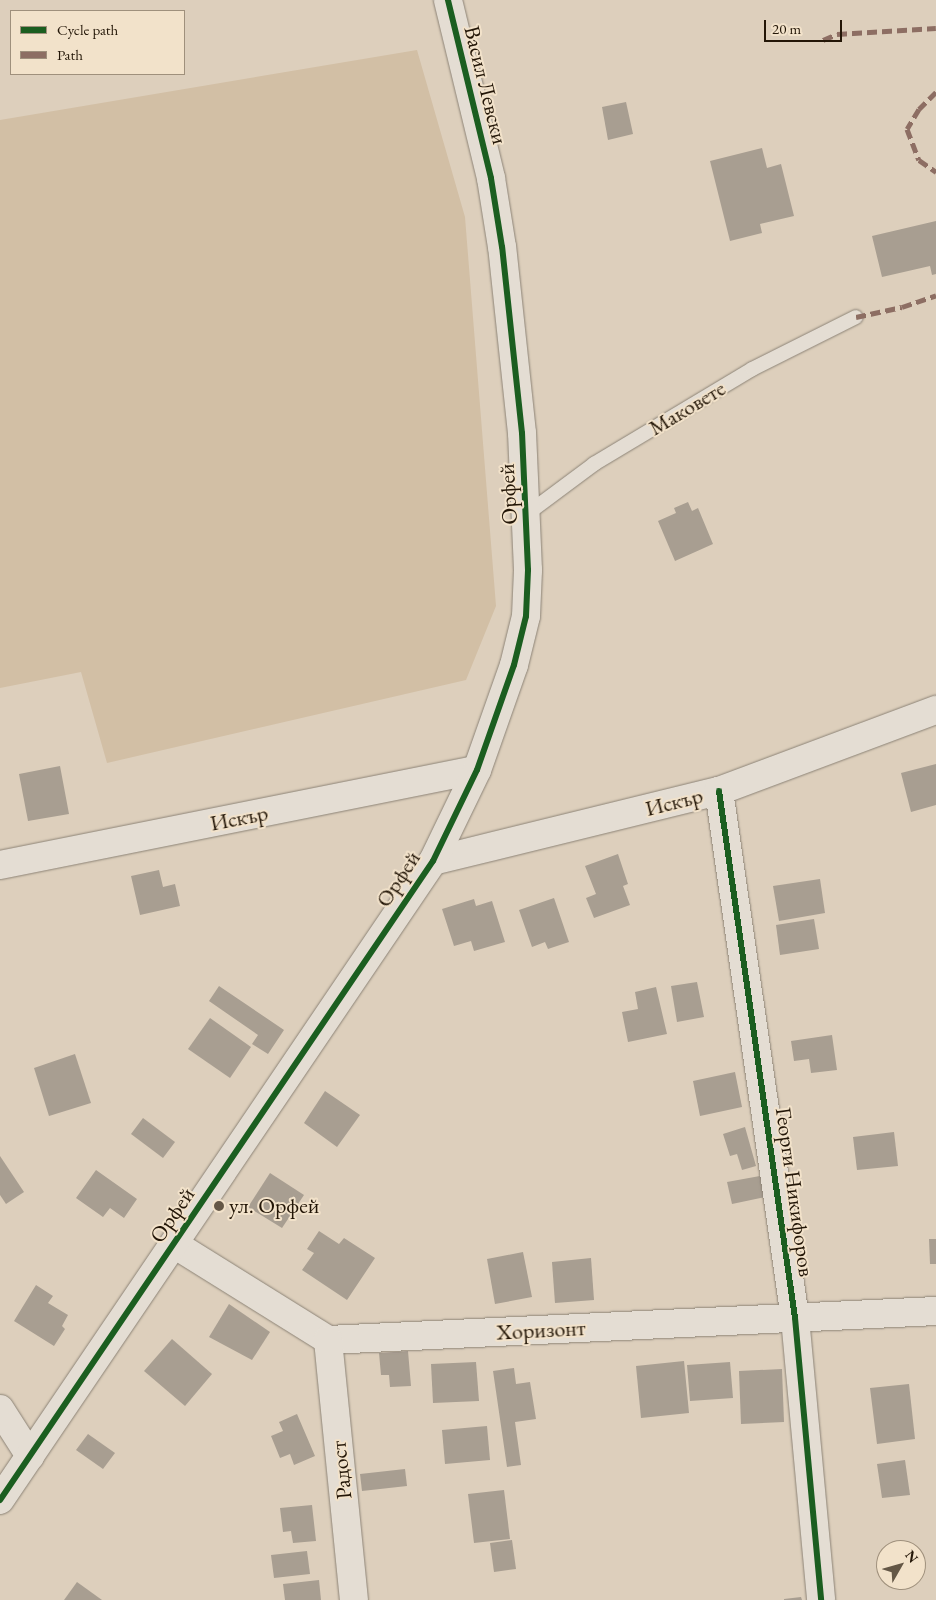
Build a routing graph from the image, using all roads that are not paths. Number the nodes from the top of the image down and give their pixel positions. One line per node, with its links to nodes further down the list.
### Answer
1 (448, 0): 2 (street, Васил Левски)
2 (491, 178): 4 (street, Орфей)
3 (856, 317): 4 (lane, Маковете)
4 (527, 514): 6 (street, Орфей)
5 (936, 710): 7 (street, Искър)
6 (477, 770): 8 (street, Орфей); 9 (street, Искър)
7 (720, 791): 8 (street, Искър); 12 (street, Георги Никифоров)
8 (433, 861): 10 (street, Орфей)
9 (0, 865)
10 (174, 1244): 13 (street); 15 (street, Орфей)
11 (936, 1311): 12 (street, Хоризонт)
12 (795, 1318): 13 (street, Хоризонт); 18 (street, Георги Никифоров)
13 (328, 1340): 17 (street, Радост)
14 (0, 1409): 15 (street)
15 (30, 1456): 16 (street, Орфей)
16 (0, 1500)
17 (354, 1600)
18 (821, 1600)

